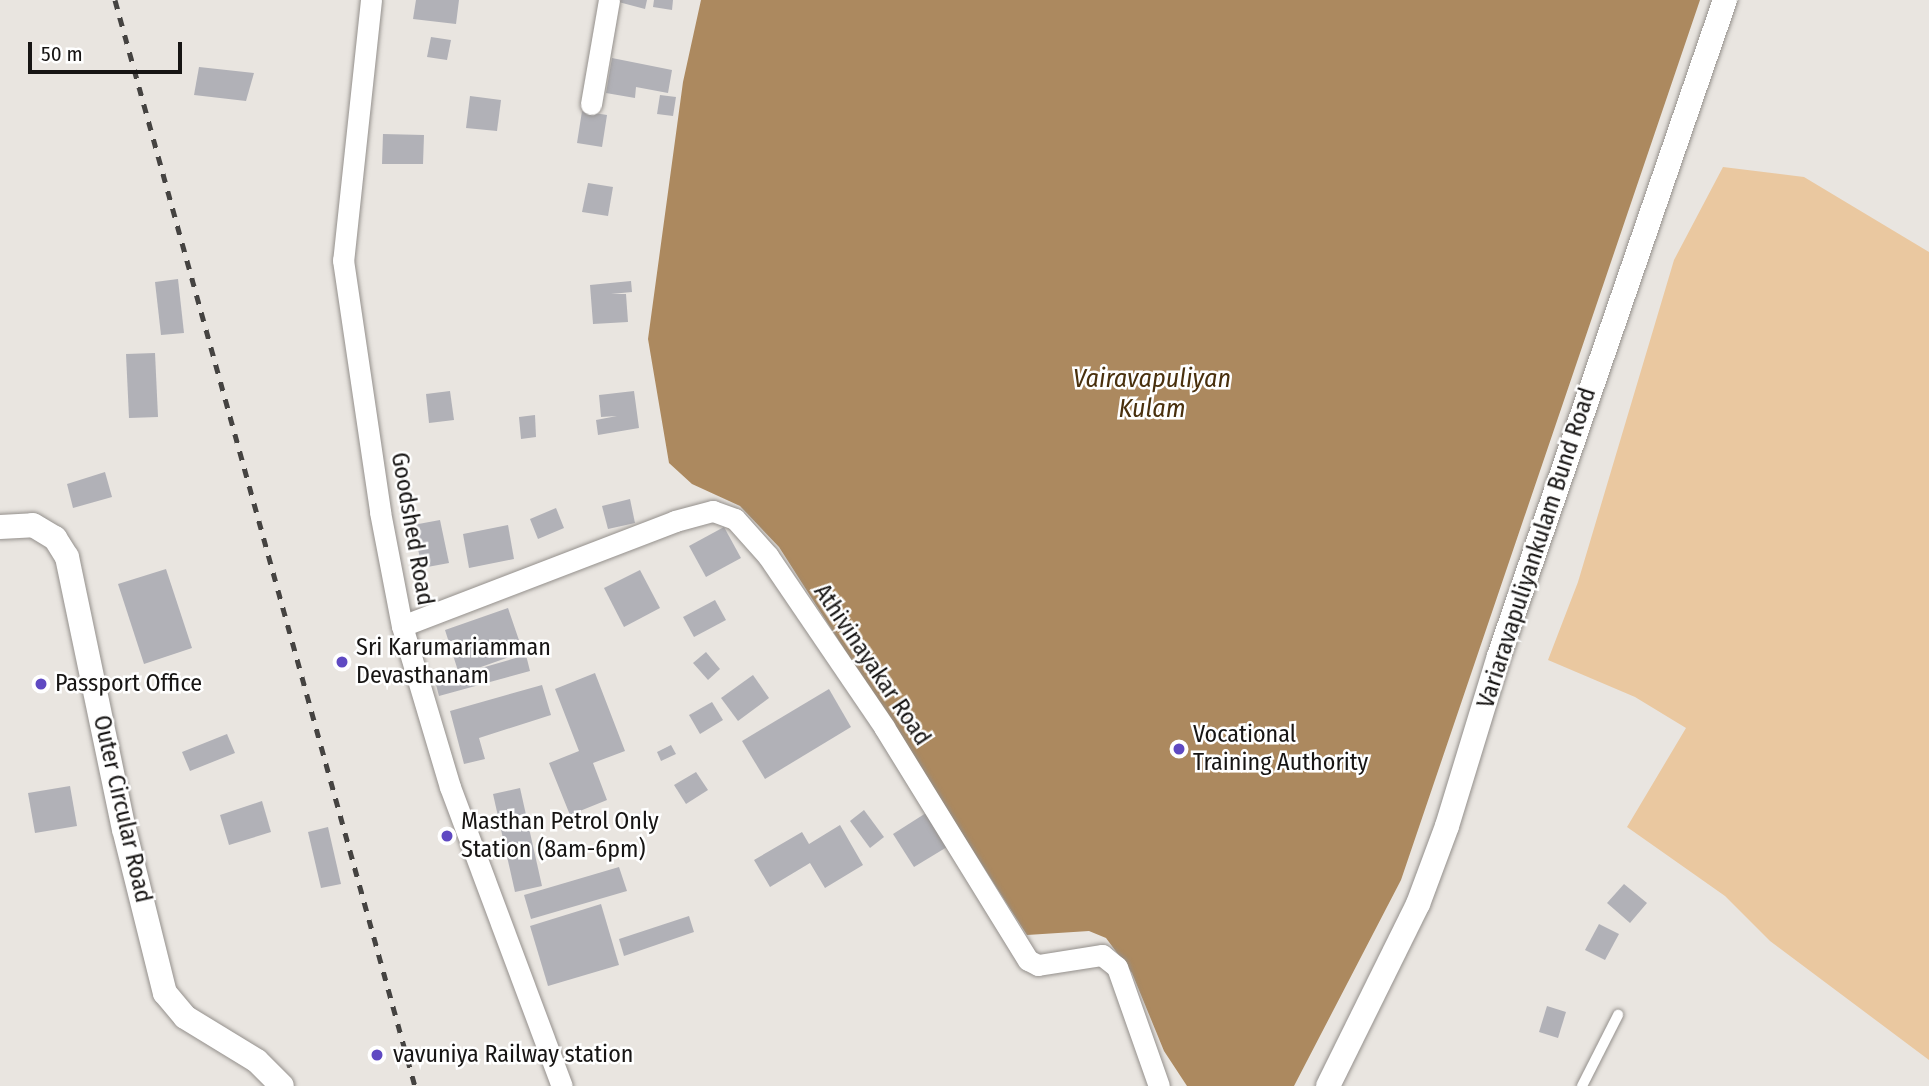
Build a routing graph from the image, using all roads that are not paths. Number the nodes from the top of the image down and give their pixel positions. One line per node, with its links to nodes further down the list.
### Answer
1 (371, 0): 6 (street, Goodshed Road)
2 (609, 0): 4 (street)
3 (1725, 0): 11 (street, Variaravapuliyankulam Bund Road)
4 (591, 104)
5 (0, 527): 8 (street, Outer Circular Road)
6 (402, 626): 9 (street, Goodshed Road); 10 (street, Athivinayakar Road)
7 (1618, 1015): 12 (lane)
8 (282, 1086)
9 (562, 1086)
10 (1159, 1086)
11 (1328, 1086)
12 (1582, 1086)

